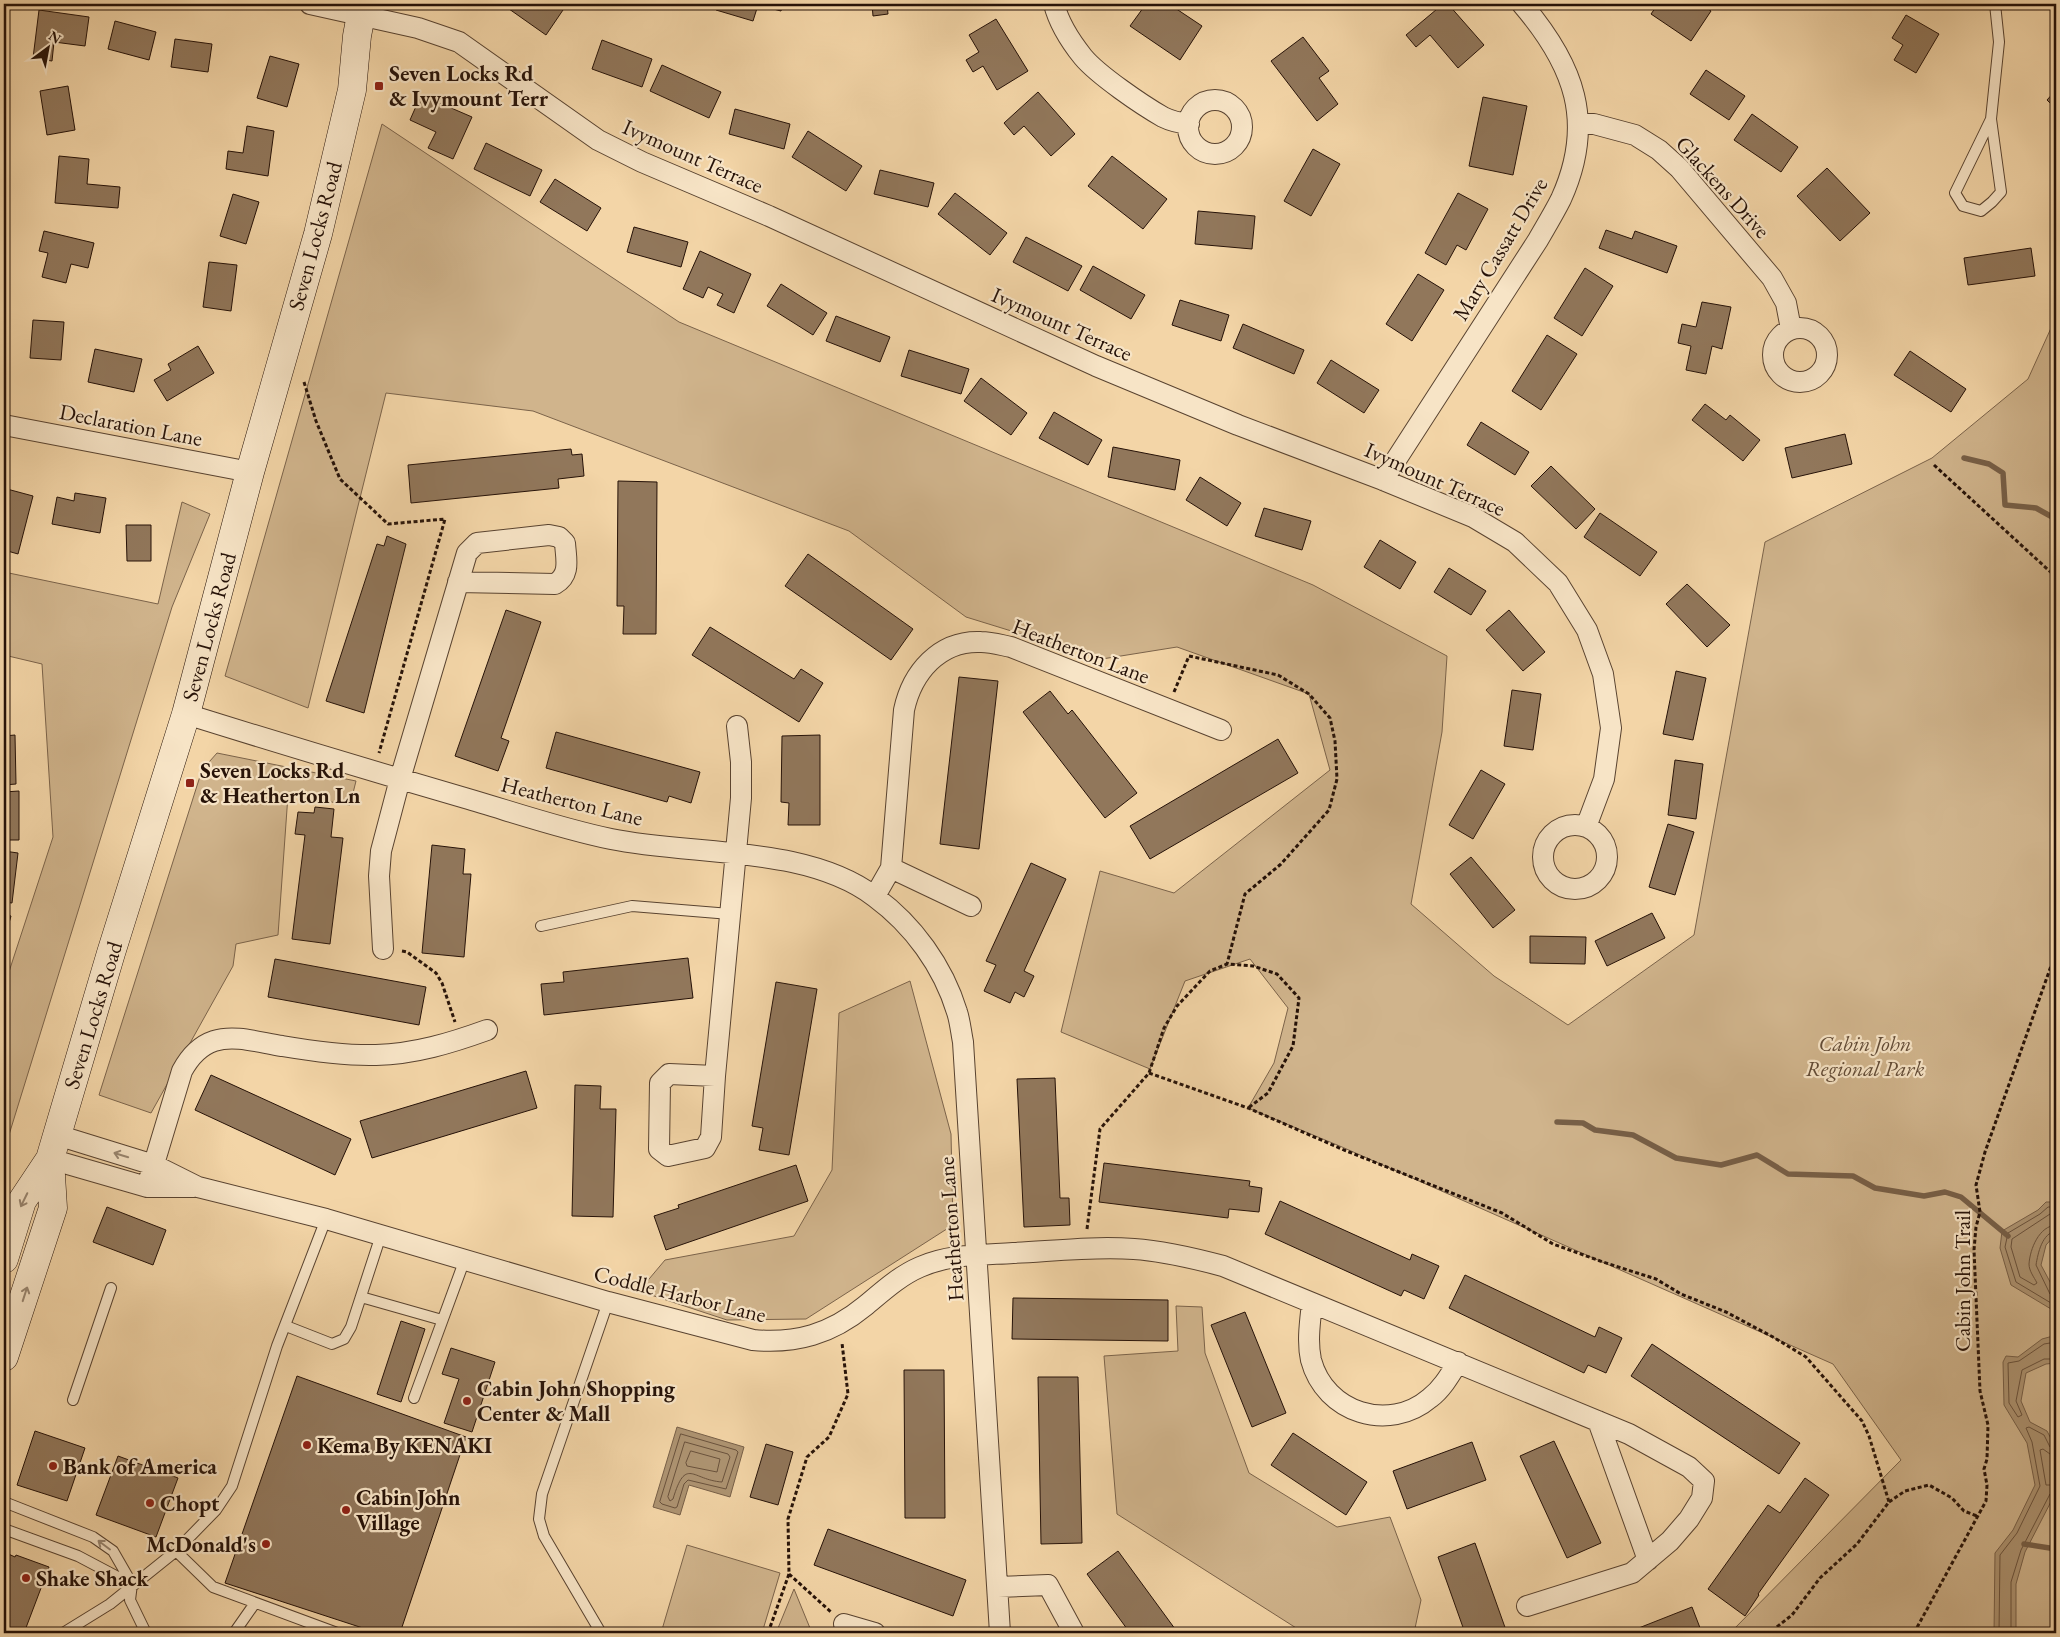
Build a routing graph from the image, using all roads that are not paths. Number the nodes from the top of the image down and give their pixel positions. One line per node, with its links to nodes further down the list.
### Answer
1 (310, 4): 5 (street, Ivymount Terrace)
2 (1054, 4): 7 (street)
3 (1522, 4): 8 (street, Mary Cassatt Drive)
4 (1995, 4): 6 (lane)
5 (371, 10): 11 (main road, Seven Locks Road); 12 (street, Ivymount Terrace)
6 (1991, 119): 6 (lane)
7 (1189, 124)
8 (1579, 124): 9 (street, Glackens Drive); 12 (street, Mary Cassatt Drive)
9 (1791, 329)
10 (4, 425): 11 (street, Declaration Lane)
11 (250, 472): 14 (main road, Seven Locks Road)
12 (1383, 480): 18 (street, Ivymount Terrace)
13 (458, 582): 13 (street); 17 (street)
14 (186, 714): 17 (street, Heatherton Lane); 28 (main road, Seven Locks Road)
15 (737, 726): 19 (street)
16 (1221, 730): 20 (street, Heatherton Lane)
17 (400, 779): 19 (street, Heatherton Lane); 25 (street)
18 (1586, 827)
19 (735, 853): 21 (street, Heatherton Lane); 23 (street)
20 (892, 868): 21 (street, Heatherton Lane); 22 (street)
21 (875, 896): 34 (street, Heatherton Lane)
22 (971, 906)
23 (730, 914): 24 (lane); 27 (street)
24 (541, 926)
25 (383, 949)
26 (487, 1030): 29 (street)
27 (715, 1076)
28 (53, 1147): 29 (street, Coddle Harbor Lane, one-way to 28); 31 (street, Coddle Harbor Lane); 35 (main road, Seven Locks Road, one-way to 35); 43 (main road, Seven Locks Road, one-way to 28)
29 (154, 1165): 30 (street, Coddle Harbor Lane); 31 (street)
30 (198, 1187): 31 (street, Coddle Harbor Lane); 32 (street, Coddle Harbor Lane)
31 (147, 1188)
32 (326, 1218): 33 (street, Coddle Harbor Lane); 42 (lane)
33 (381, 1235): 36 (street, Coddle Harbor Lane); 38 (lane)
34 (976, 1256): 39 (street, Coddle Harbor Lane); 40 (street, Coddle Harbor Lane); 53 (street, Heatherton Lane)
35 (4, 1259)
36 (465, 1259): 39 (street, Coddle Harbor Lane); 41 (lane)
37 (111, 1288): 46 (lane)
38 (361, 1297): 41 (lane); 42 (lane)
39 (608, 1302): 61 (lane)
40 (1312, 1303): 44 (street, Coddle Harbor Lane); 44 (street)
41 (442, 1320): 45 (lane)
42 (286, 1326): 50 (lane)
43 (4, 1357)
44 (1458, 1362): 47 (street, Coddle Harbor Lane)
45 (414, 1398)
46 (73, 1400)
47 (1598, 1421): 51 (street); 51 (street, Coddle Harbor Lane)
48 (4, 1502): 52 (lane, one-way to 48)
49 (4, 1529): 52 (lane)
50 (176, 1551): 52 (lane); 54 (lane)
51 (1648, 1560): 55 (street, Coddle Harbor Lane)
52 (132, 1584): 57 (lane); 58 (lane)
53 (998, 1587): 63 (street, Heatherton Lane); 64 (street)
54 (255, 1603): 59 (lane); 60 (lane)
55 (1527, 1606)
56 (844, 1624): 62 (street)
57 (63, 1633)
58 (146, 1633)
59 (234, 1633)
60 (337, 1633)
61 (601, 1633)
62 (875, 1633)
63 (1000, 1633)
64 (1074, 1633)

